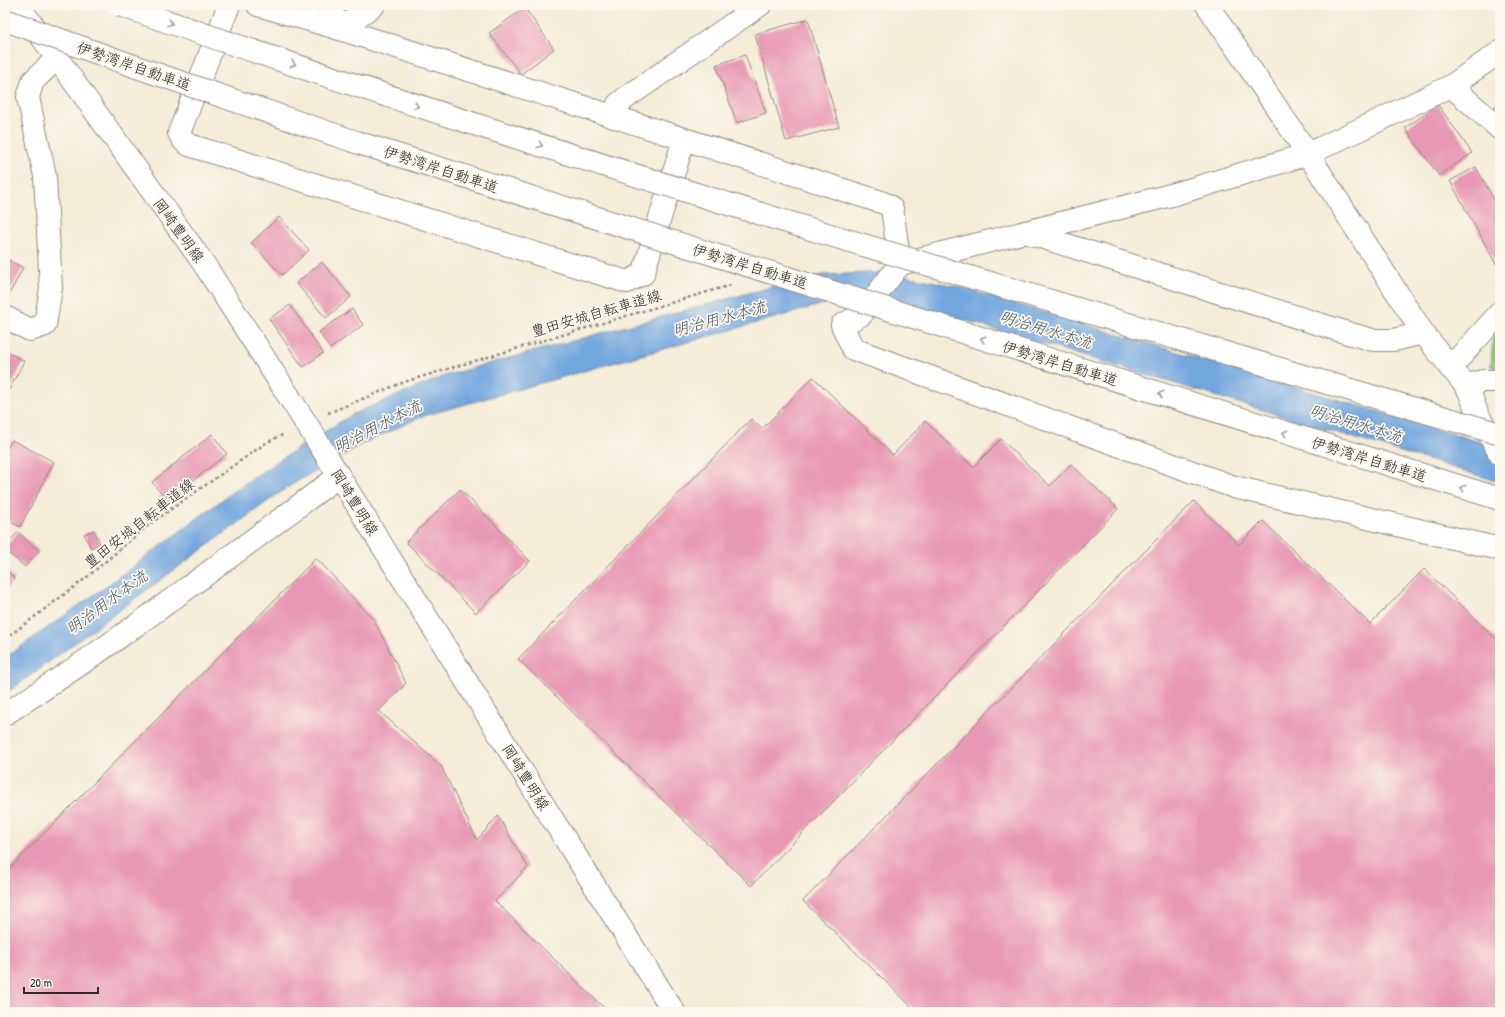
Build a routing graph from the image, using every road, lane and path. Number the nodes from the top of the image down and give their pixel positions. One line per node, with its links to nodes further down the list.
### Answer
1 (18, 5): 12 (main road, 岡崎豊明線)
2 (120, 5): 29 (main road, one-way to 29, bridge)
3 (229, 5): 16 (main road)
4 (258, 5): 10 (main road)
5 (327, 5): 10 (main road)
6 (374, 5): 10 (main road)
7 (760, 5): 14 (main road)
8 (1207, 5): 17 (main road)
9 (5, 20): 32 (main road, 伊勢湾岸自動車道, one-way to 9, bridge)
10 (340, 29): 14 (main road)
11 (1500, 52): 13 (main road)
12 (57, 58): 22 (main road); 28 (main road, 岡崎豊明線)
13 (1451, 86): 15 (main road); 17 (main road)
14 (614, 117): 16 (main road)
15 (1500, 129)
16 (684, 139): 19 (main road)
17 (1308, 154): 18 (main road); 23 (main road)
18 (1025, 232): 19 (main road); 23 (main road)
19 (899, 266): 33 (main road)
20 (737, 284): 27 (path, 豊田安城自転車道線)
21 (1500, 313): 24 (main road)
22 (5, 317)
23 (1423, 333): 24 (main road)
24 (1450, 368): 26 (main road)
25 (1500, 380): 26 (main road)
26 (1466, 386): 30 (main road)
27 (325, 414)
28 (301, 431): 31 (main road, 岡崎豊明線); 34 (path, 豊田安城自転車道線)
29 (1500, 434)
30 (1500, 454)
31 (336, 472): 35 (main road); 36 (main road, 岡崎豊明線)
32 (1500, 499)
33 (1500, 549)
34 (5, 639)
35 (5, 714)
36 (674, 1012)

